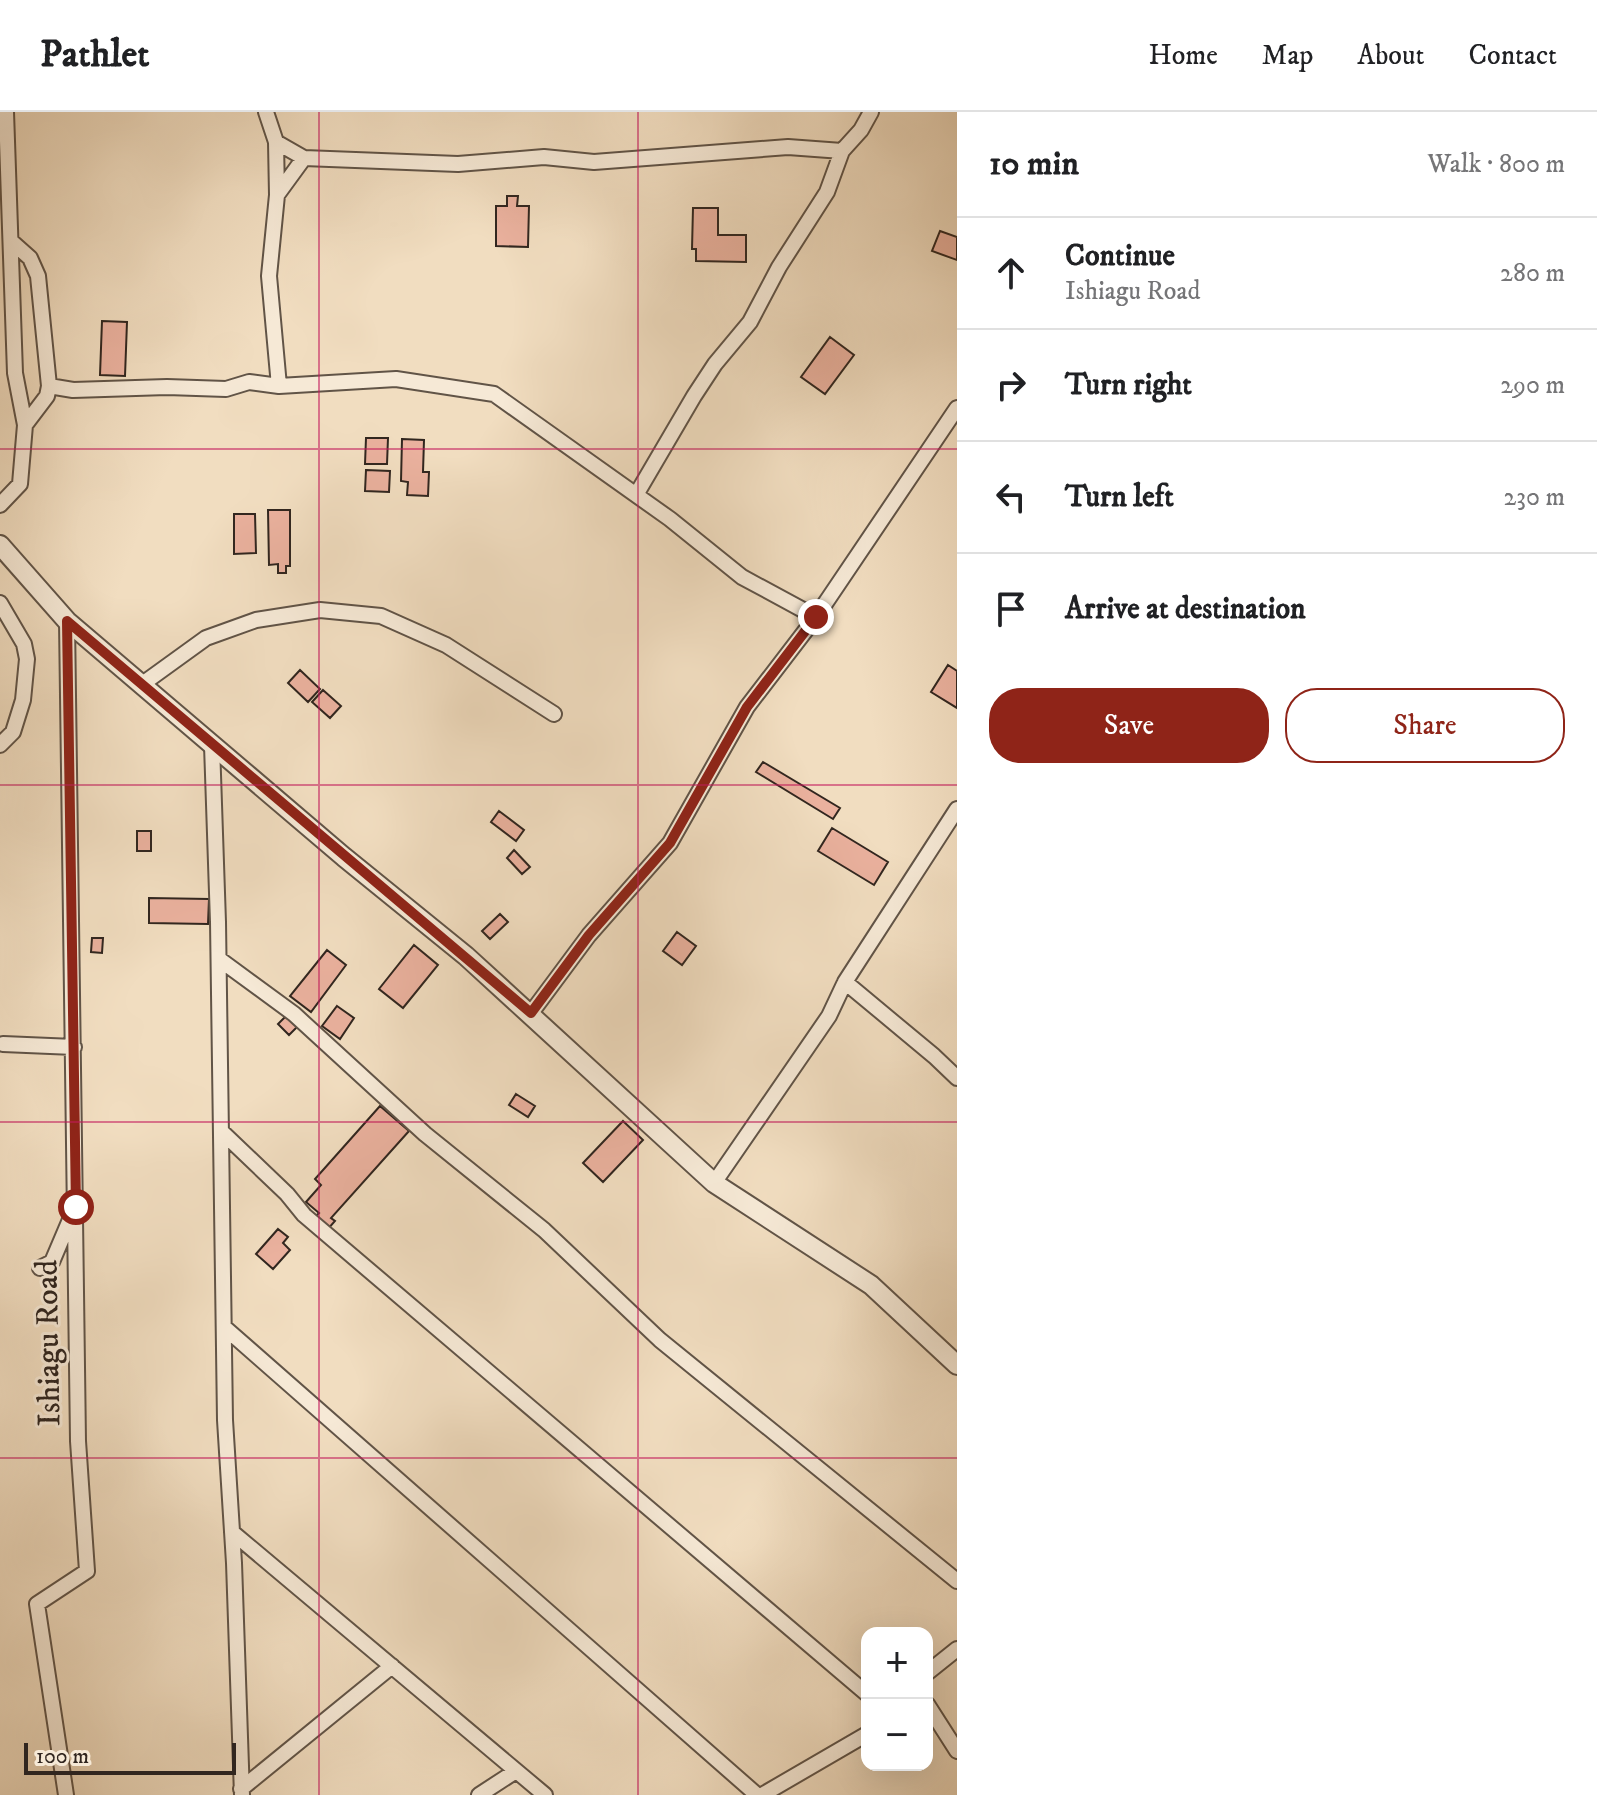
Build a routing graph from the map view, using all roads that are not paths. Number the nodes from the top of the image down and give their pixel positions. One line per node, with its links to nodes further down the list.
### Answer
1 (6, 112): 8 (street)
2 (266, 112): 4 (street)
3 (871, 112): 5 (street)
4 (276, 142): 6 (street); 7 (street)
5 (842, 151): 6 (street); 14 (street)
6 (304, 158): 7 (street)
7 (277, 195): 11 (street)
8 (4, 202): 9 (street)
9 (12, 242): 10 (street); 13 (street)
10 (49, 386): 11 (street); 13 (street)
11 (279, 386): 14 (street)
12 (957, 408): 18 (street)
13 (25, 425): 15 (street)
14 (636, 495): 18 (street)
15 (0, 505)
16 (0, 545): 19 (street)
17 (0, 603): 22 (street)
18 (816, 617): 27 (street)
19 (67, 621): 20 (street); 29 (street, Ishiagu Road)
20 (141, 685): 21 (street); 23 (street)
21 (554, 714)
22 (0, 745)
23 (212, 745): 25 (street); 27 (street)
24 (957, 809): 26 (street)
25 (219, 959): 31 (street); 38 (street)
26 (845, 982): 30 (street); 32 (street)
27 (531, 1013): 32 (street)
28 (3, 1044): 29 (street)
29 (74, 1047): 33 (street, Ishiagu Road)
30 (957, 1078)
31 (221, 1131): 35 (street); 42 (street)
32 (714, 1183): 36 (street)
33 (76, 1207): 34 (street); 48 (street, Ishiagu Road)
34 (40, 1268)
35 (224, 1327): 37 (street); 51 (street)
36 (957, 1365)
37 (232, 1532): 40 (street); 47 (street)
38 (957, 1581)
39 (957, 1649): 41 (street)
40 (392, 1666): 46 (street); 47 (street)
41 (933, 1668)
42 (861, 1689)
43 (933, 1713): 45 (street)
44 (861, 1737): 51 (street)
45 (957, 1751)
46 (516, 1771): 49 (street); 50 (street)
47 (241, 1792)
48 (66, 1795)
49 (479, 1795)
50 (545, 1795)
51 (760, 1795)

